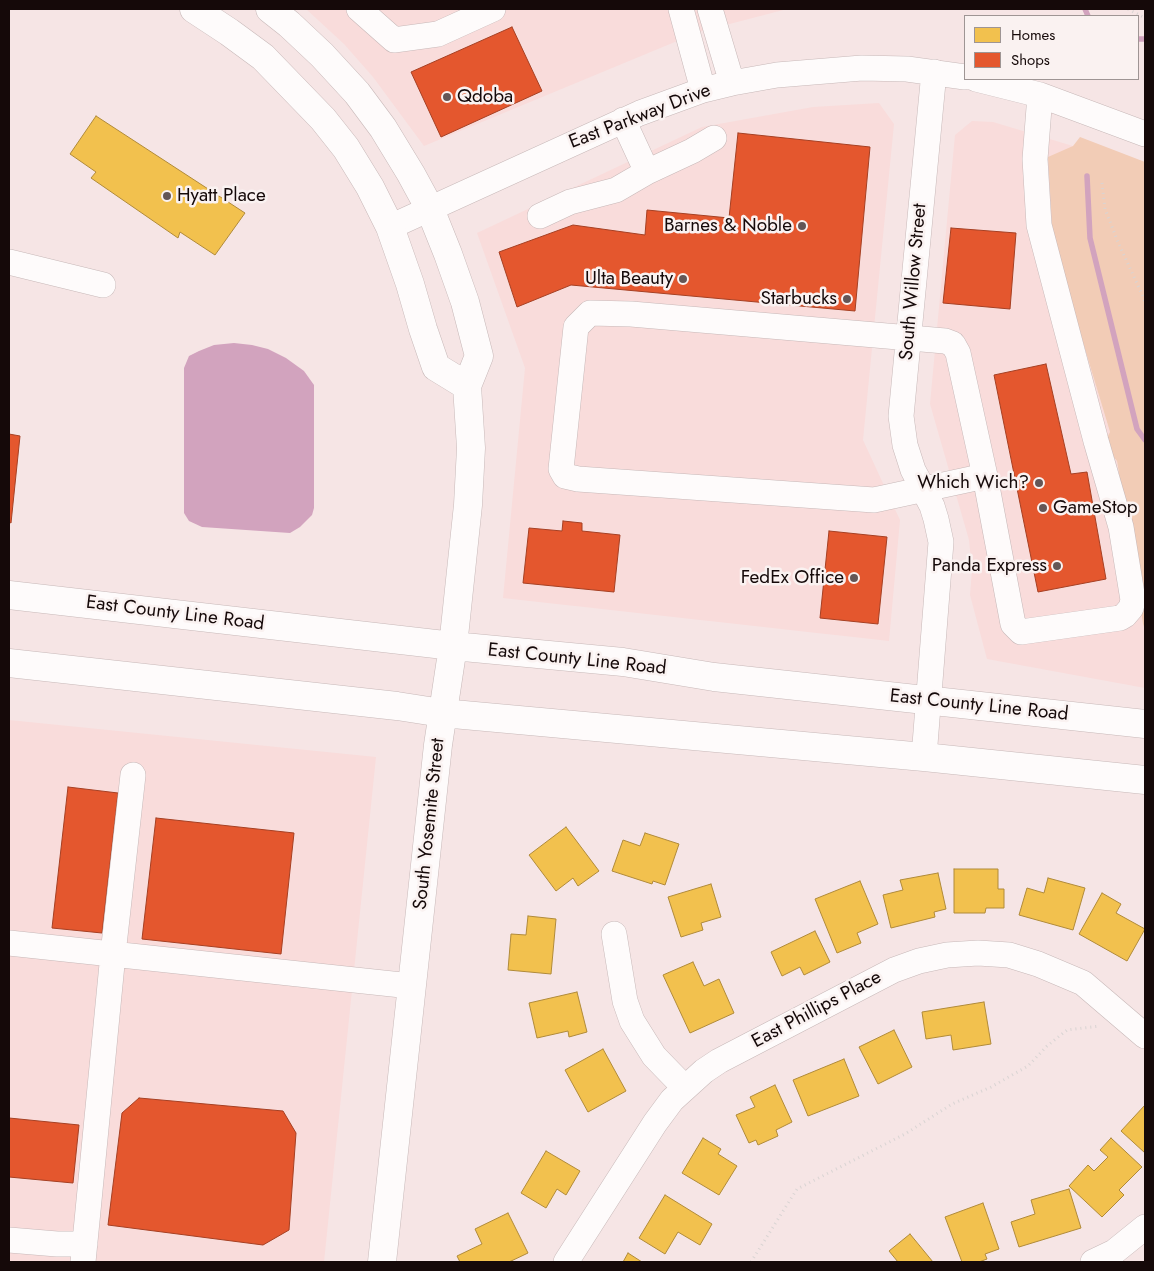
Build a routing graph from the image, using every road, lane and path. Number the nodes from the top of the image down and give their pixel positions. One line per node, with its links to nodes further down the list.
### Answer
1 (194, 9): 22 (main road)
2 (270, 9): 20 (main road, South Yosemite Street)
3 (359, 9): 4 (street)
4 (493, 9)
5 (680, 9): 13 (street)
6 (710, 9): 12 (street)
7 (1128, 9): 8 (path)
8 (1145, 18)
9 (934, 72): 10 (street, East Parkway Drive); 12 (street, East Parkway Drive); 26 (street, South Willow Street)
10 (964, 77)
11 (980, 80): 14 (street)
12 (732, 83): 13 (street, East Parkway Drive)
13 (703, 90): 15 (street, East Parkway Drive)
14 (1040, 95): 16 (street); 28 (street)
15 (623, 120): 18 (street); 20 (street, East Parkway Drive)
16 (1145, 134)
17 (714, 138): 18 (street)
18 (647, 172): 21 (street)
19 (1102, 183): 25 (path)
20 (430, 209): 22 (street, East Parkway Drive); 27 (main road, South Yosemite Street)
21 (540, 216)
22 (390, 227): 27 (main road)
23 (9, 262): 24 (street)
24 (103, 285)
25 (1145, 301)
26 (908, 338): 28 (street); 29 (street, South Willow Street); 29 (street)
27 (467, 386): 31 (main road, South Yosemite Street)
28 (985, 476): 29 (street)
29 (922, 489): 33 (street, South Willow Street)
30 (9, 595): 31 (main road, East County Line Road)
31 (453, 646): 33 (main road, East County Line Road); 34 (main road, South Yosemite Street)
32 (9, 663): 34 (main road)
33 (929, 700): 35 (main road, East County Line Road); 36 (street, South Willow Street)
34 (442, 713): 36 (main road); 42 (main road, South Yosemite Street)
35 (1145, 724)
36 (924, 757): 38 (main road)
37 (133, 775): 41 (street)
38 (1145, 780)
39 (614, 934): 44 (street)
40 (9, 943): 41 (street)
41 (113, 954): 42 (street); 47 (street)
42 (411, 986): 48 (main road, South Yosemite Street)
43 (1137, 1029): 44 (street, East Phillips Place); 50 (path)
44 (685, 1088): 49 (street, East Phillips Place)
45 (1145, 1227): 51 (street)
46 (9, 1240): 47 (street)
47 (84, 1253)
48 (382, 1262)
49 (566, 1262)
50 (751, 1262)
51 (1093, 1262)

